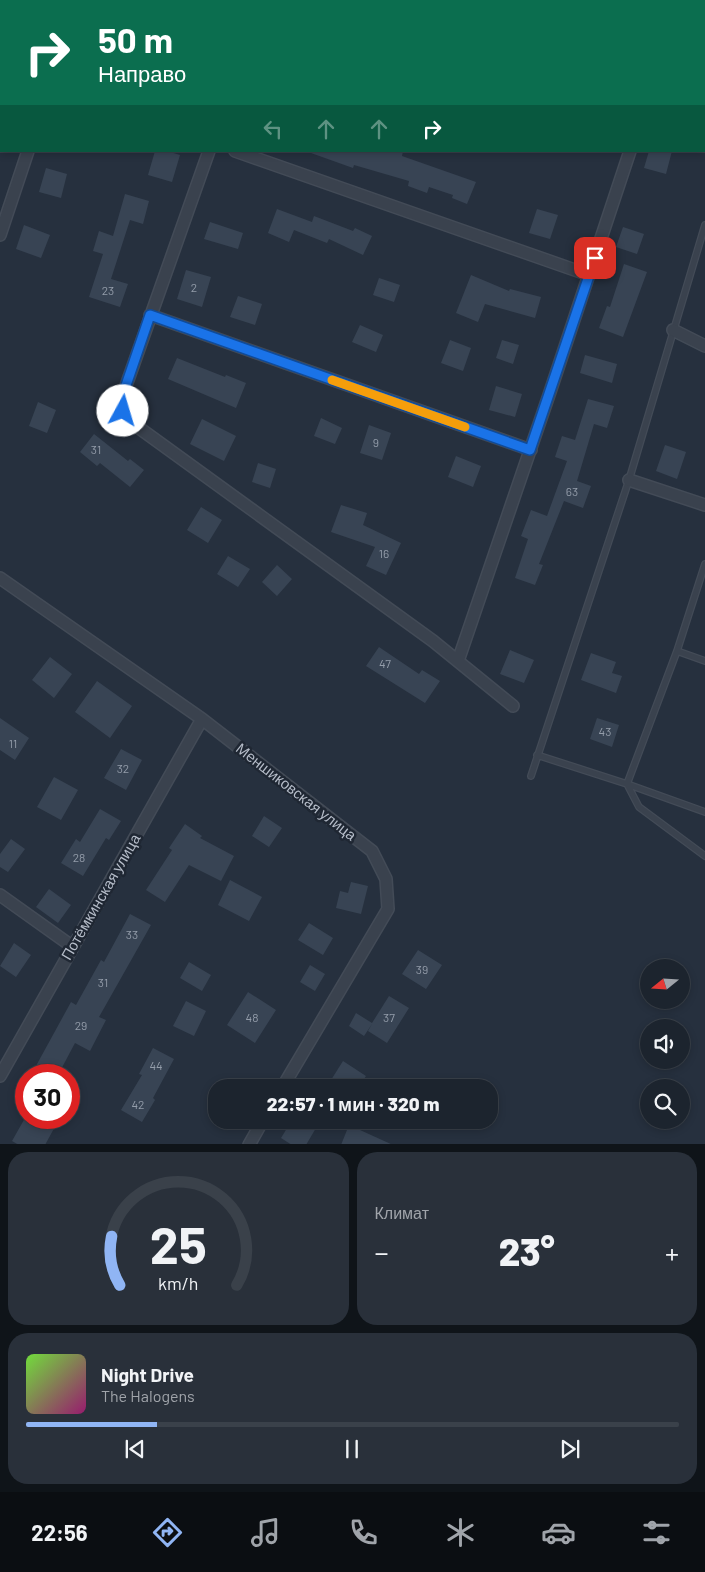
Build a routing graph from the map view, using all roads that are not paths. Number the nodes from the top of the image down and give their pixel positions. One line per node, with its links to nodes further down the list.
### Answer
1 (28, 152): 6 (street)
2 (209, 152): 8 (street)
3 (238, 152): 7 (street)
4 (630, 152): 7 (street)
5 (705, 225): 9 (lane)
6 (0, 235)
7 (589, 276): 11 (street)
8 (150, 315): 11 (street); 17 (street)
9 (673, 330): 10 (street); 12 (lane)
10 (705, 346)
11 (530, 450): 17 (street)
12 (628, 480): 13 (street); 21 (lane)
13 (705, 505)
14 (705, 564): 16 (lane)
15 (0, 578): 20 (street, Меншиковская улица)
16 (677, 651): 18 (lane); 23 (lane)
17 (458, 661): 19 (street)
18 (705, 661)
19 (513, 706)
20 (202, 719): 27 (street, Потёмкинская улица); 29 (street, Меншиковская улица)
21 (537, 755): 22 (lane); 23 (lane)
22 (531, 776)
23 (627, 784): 24 (lane); 25 (lane)
24 (705, 812)
25 (705, 856)
26 (0, 895): 27 (street)
27 (72, 948): 28 (street, Потёмкинская улица)
28 (0, 1076)
29 (287, 1079)
30 (258, 1129): 31 (street)
31 (249, 1144)

